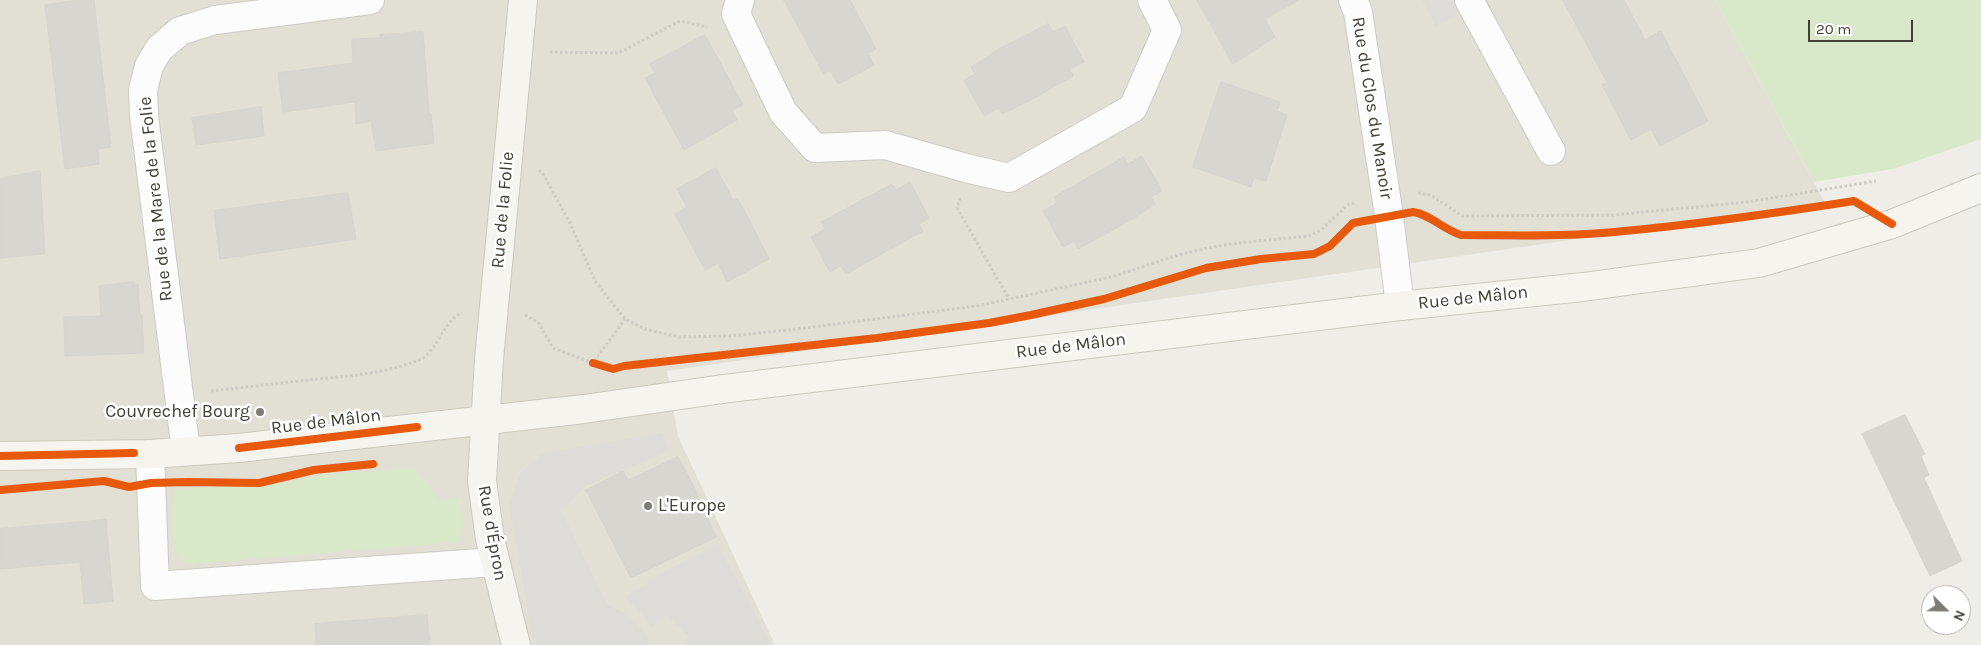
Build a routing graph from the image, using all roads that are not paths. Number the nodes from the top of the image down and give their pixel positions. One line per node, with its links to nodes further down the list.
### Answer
1 (370, 0): 11 (street, Rue de la Mare de la Folie)
2 (523, 0): 10 (main road, Rue de la Folie)
3 (1152, 0): 6 (street)
4 (1353, 0): 9 (street, Rue du Clos du Manoir)
5 (1469, 0): 7 (street)
6 (738, 7)
7 (1550, 151)
8 (1981, 188): 9 (main road, Rue de Mâlon)
9 (1400, 306): 10 (main road, Rue de Mâlon)
10 (484, 419): 11 (main road, Rue de Mâlon); 14 (main road, Rue d'Épron)
11 (186, 451): 12 (main road, Rue de Mâlon)
12 (150, 454): 13 (main road, Rue de Mâlon); 14 (street)
13 (0, 456)
14 (495, 562): 15 (main road, Rue d'Épron)
15 (516, 645)

